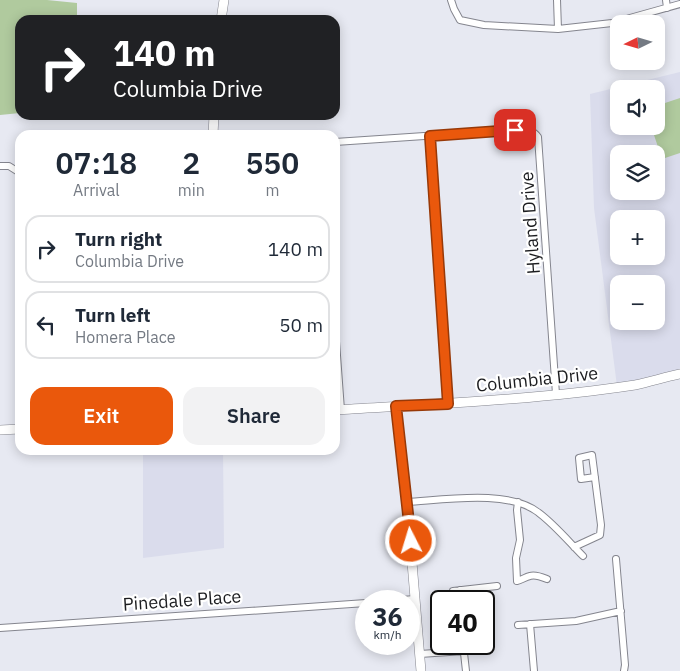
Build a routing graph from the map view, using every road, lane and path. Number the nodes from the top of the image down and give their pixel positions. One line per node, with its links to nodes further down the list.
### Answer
1 (224, 0): 7 (main road)
2 (451, 0): 8 (street)
3 (557, 0): 8 (street)
4 (666, 0): 6 (street)
5 (680, 4): 6 (street)
6 (667, 8): 8 (street)
7 (222, 15)
8 (558, 29)
9 (430, 136): 10 (street, Hyland Drive); 14 (street, Hyland Drive); 15 (street)
10 (340, 142)
11 (0, 166): 12 (street)
12 (15, 170)
13 (680, 374): 14 (main road, Columbia Drive)
14 (556, 394): 15 (main road, Columbia Drive)
15 (448, 404): 16 (main road, Columbia Drive)
16 (396, 406): 17 (main road, Columbia Drive); 21 (main road)
17 (340, 410)
18 (15, 429): 19 (main road)
19 (0, 430)
20 (595, 477): 23 (street)
21 (408, 502): 22 (street); 28 (main road)
22 (518, 502): 23 (street); 26 (street)
23 (574, 547): 24 (street)
24 (583, 556)
25 (616, 559): 31 (street)
26 (548, 579)
27 (497, 586): 29 (street)
28 (415, 590)
29 (465, 590)
30 (355, 603): 34 (street, Pinedale Place)
31 (620, 612): 32 (street); 42 (street)
32 (530, 624): 33 (street); 41 (street)
33 (518, 625)
34 (0, 628)
35 (430, 652): 36 (street)
36 (420, 654)
37 (420, 655): 39 (main road)
38 (465, 655): 40 (street)
39 (420, 671)
40 (466, 671)
41 (534, 671)
42 (624, 671)

